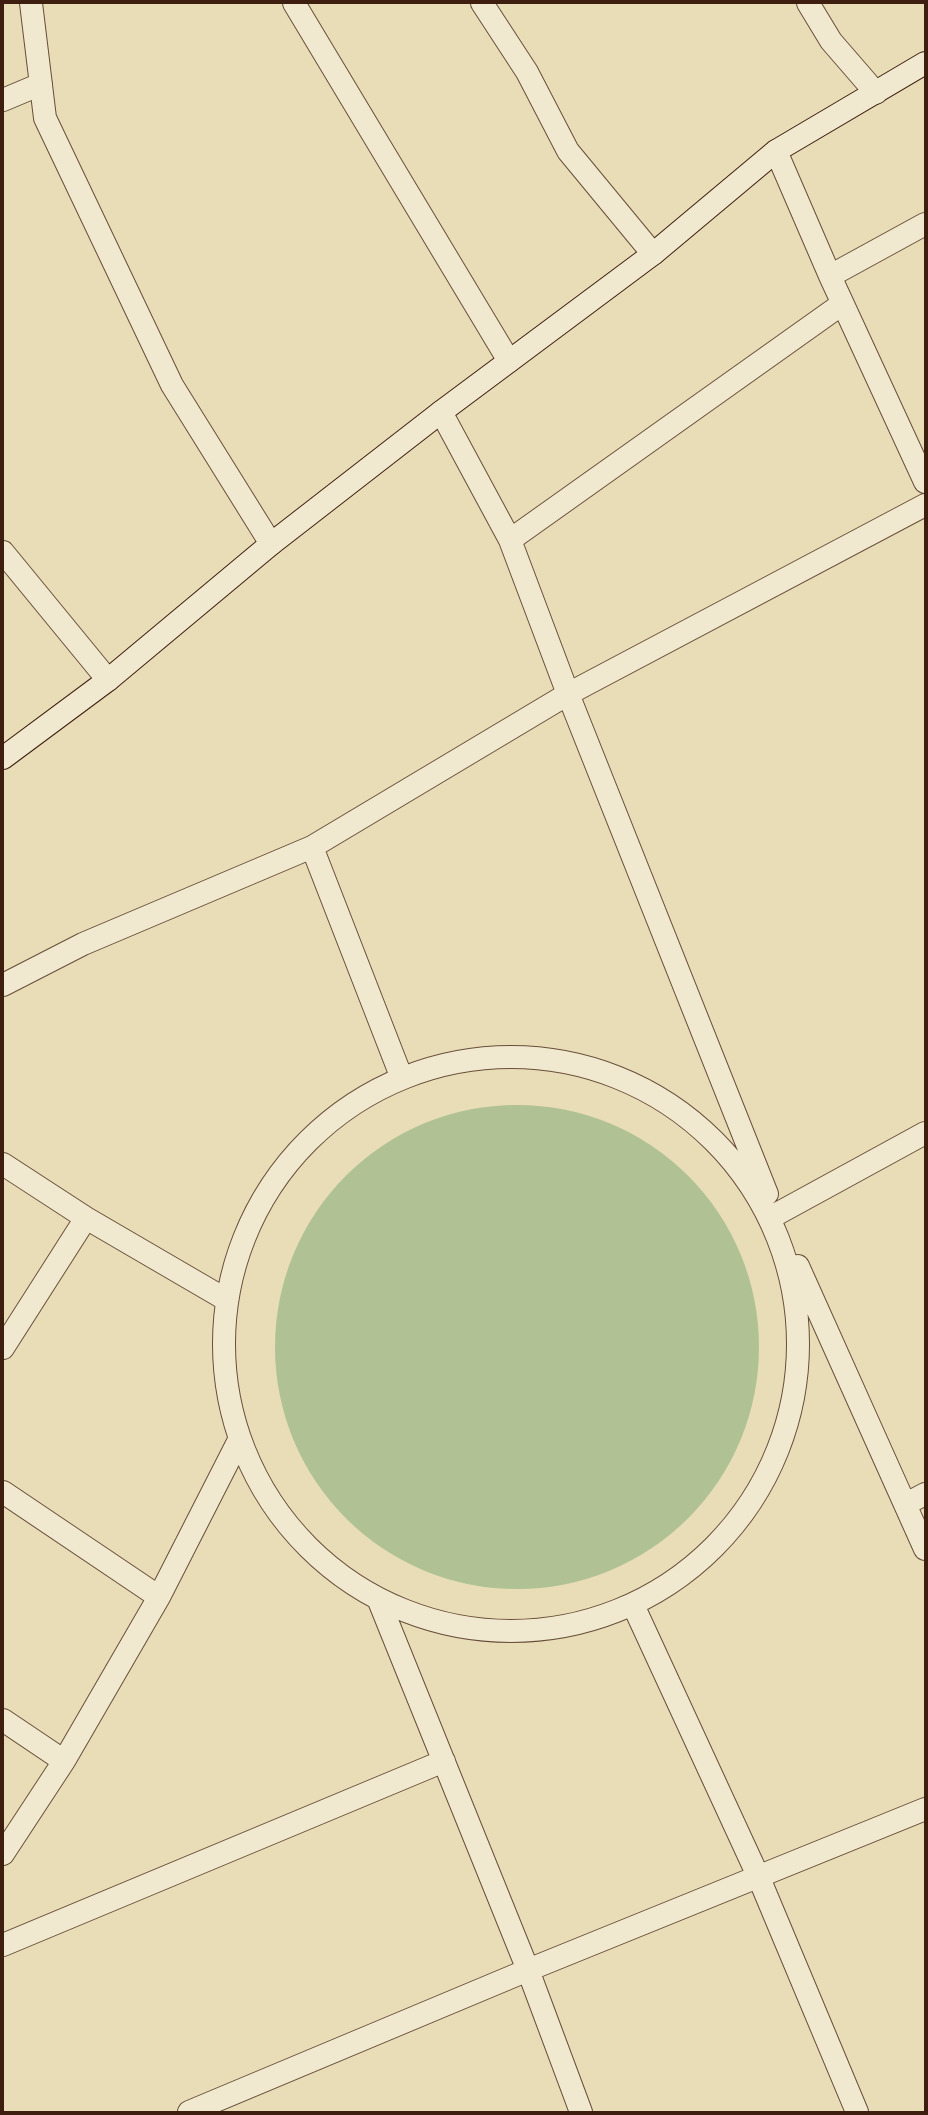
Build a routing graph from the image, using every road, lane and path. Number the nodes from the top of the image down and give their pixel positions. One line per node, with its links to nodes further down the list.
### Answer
1 (31, 3): 6 (street)
2 (294, 3): 14 (street)
3 (482, 3): 11 (street)
4 (808, 3): 7 (street)
5 (925, 63): 7 (street)
6 (41, 84): 8 (street); 19 (street)
7 (876, 93): 9 (street)
8 (3, 100)
9 (776, 151): 11 (street); 12 (street)
10 (925, 224): 12 (street)
11 (653, 254): 14 (street)
12 (830, 276): 13 (street)
13 (842, 304): 16 (street); 18 (street)
14 (509, 361): 15 (street)
15 (441, 412): 18 (street); 19 (street)
16 (925, 482)
17 (925, 505): 22 (street)
18 (510, 540): 22 (street)
19 (272, 544): 21 (street)
20 (3, 552): 21 (street)
21 (108, 680): 23 (street)
22 (568, 694): 24 (street); 29 (street)
23 (3, 758)
24 (312, 847): 25 (street); 26 (street)
25 (3, 985)
26 (401, 1076): 29 (street); 31 (street)
27 (925, 1133): 29 (street)
28 (3, 1164): 30 (street)
29 (775, 1215): 36 (street); 40 (street)
30 (86, 1218): 31 (street); 32 (street)
31 (225, 1299): 33 (street)
32 (3, 1348)
33 (239, 1440): 38 (street); 39 (street)
34 (3, 1492): 38 (street)
35 (925, 1494): 36 (street)
36 (906, 1504): 37 (street)
37 (925, 1549)
38 (160, 1597): 42 (street)
39 (379, 1601): 40 (street); 43 (street)
40 (634, 1607): 46 (street)
41 (3, 1720): 42 (street)
42 (64, 1761): 45 (street)
43 (444, 1761): 47 (street); 48 (street)
44 (925, 1809): 46 (street)
45 (3, 1854)
46 (759, 1878): 48 (street); 51 (street)
47 (3, 1945)
48 (528, 1970): 49 (street); 50 (street)
49 (189, 2112)
50 (581, 2112)
51 (857, 2112)

